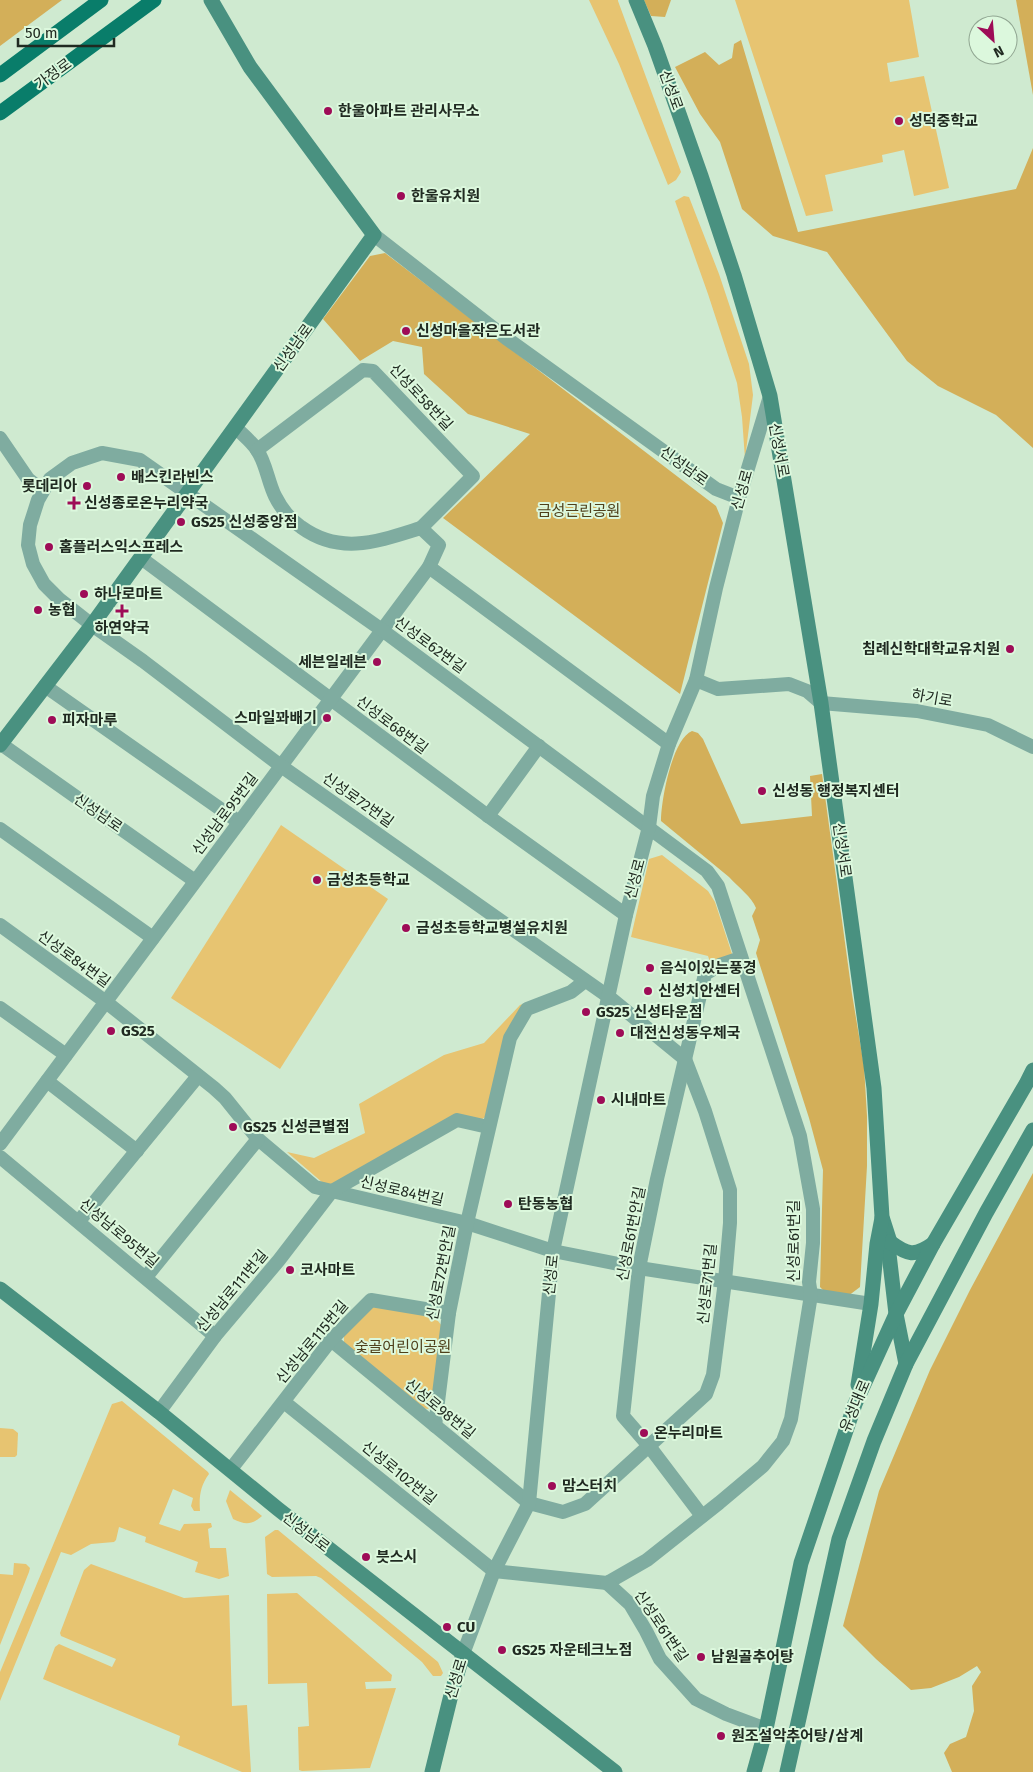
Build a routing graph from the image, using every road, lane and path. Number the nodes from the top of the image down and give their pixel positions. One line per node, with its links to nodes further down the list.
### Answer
1 (101, 0): 5 (main road, 가정로)
2 (154, 0): 6 (main road, 가정로)
3 (211, 0): 7 (street)
4 (636, 0): 8 (street, 신성로)
5 (0, 75)
6 (0, 113)
7 (374, 235): 9 (street, 신성남로); 14 (street, 신성남로)
8 (770, 396): 14 (street, 신성로); 23 (street, 신성서로)
9 (236, 428): 11 (street, 신성로58번길); 13 (street, 신성남로)
10 (0, 438): 12 (street)
11 (257, 450): 15 (street, 신성로58번길); 15 (street, 신성로58번길)
12 (43, 491): 13 (street); 18 (street)
13 (189, 493): 16 (street, 신성남로); 19 (street, 신성로62번길)
14 (739, 498): 20 (street, 신성로)
15 (421, 528): 17 (street)
16 (141, 558): 18 (street, 신성남로); 22 (street, 신성로68번길)
17 (428, 567): 19 (street, 신성남로95번길); 24 (street)
18 (92, 626): 21 (street, 신성남로); 28 (street, 신성로72번길)
19 (382, 630): 22 (street, 신성남로95번길); 26 (street, 신성로62번길)
20 (696, 680): 23 (street); 24 (street, 신성로)
21 (45, 686): 25 (street, 신성남로); 30 (street)
22 (330, 699): 28 (street, 신성남로95번길); 29 (street, 신성로68번길)
23 (821, 703): 27 (street, 하기로); 54 (street, 신성서로)
24 (669, 744): 31 (street, 신성로)
25 (0, 745): 33 (street, 신성남로)
26 (539, 746): 29 (street); 31 (street, 신성로62번길)
27 (1033, 747)
28 (281, 766): 30 (street, 신성남로95번길); 38 (street, 신성로72번길)
29 (488, 816): 34 (street, 신성로68번길)
30 (239, 822): 33 (street, 신성남로95번길)
31 (649, 827): 34 (street, 신성로); 37 (street, 신성로61번길)
32 (0, 829): 36 (street)
33 (195, 882): 36 (street, 신성남로95번길)
34 (626, 915): 39 (street, 신성로)
35 (0, 925): 40 (street, 신성로84번길)
36 (153, 938): 40 (street, 신성남로95번길)
37 (741, 958): 43 (street, 신성로61번안길); 64 (street, 신성로61번길)
38 (585, 981): 39 (street, 신성로72번길); 47 (street, 신성로72번안길)
39 (609, 998): 43 (street); 59 (street, 신성로)
40 (106, 1002): 42 (street, 신성남로95번길); 45 (street, 신성로84번길)
41 (2, 1013): 42 (street)
42 (66, 1055): 46 (street, 신성남로95번길)
43 (685, 1059): 60 (street, 신성로61번안길); 62 (street, 신성로71번길)
44 (1033, 1070): 58 (street, 유성대로)
45 (198, 1076): 49 (street, 신성로84번길); 51 (street)
46 (47, 1081): 50 (street, 신성남로95번길); 51 (street)
47 (488, 1127): 53 (street); 56 (street, 신성로72번안길)
48 (1033, 1130): 71 (street, 유성대로)
49 (258, 1139): 53 (street, 신성로84번길); 61 (street)
50 (0, 1144)
51 (137, 1151): 55 (street)
52 (0, 1157): 55 (street, 신성남로95번길)
53 (332, 1192): 56 (street, 신성로84번길); 69 (street, 신성남로111번길)
54 (882, 1217): 57 (street); 65 (street)
55 (79, 1221): 61 (street, 신성남로95번길)
56 (466, 1223): 59 (street, 신성로84번길); 66 (street, 신성로72번안길)
57 (890, 1242): 58 (street); 67 (street)
58 (933, 1244): 67 (street, 유성대로)
59 (553, 1250): 60 (street, 신성로84번길); 78 (street, 신성로)
60 (639, 1268): 62 (street, 신성로84번길); 76 (street, 신성로61번안길)
61 (146, 1277): 69 (street, 신성남로95번길)
62 (725, 1280): 64 (street, 신성로84번길); 76 (street, 신성로71번길)
63 (0, 1289): 74 (street, 신성남로)
64 (811, 1295): 65 (street, 신성로84번길); 79 (street, 신성로61번길)
65 (871, 1304): 68 (street); 73 (street)
66 (449, 1313): 70 (street, 신성남로115번길); 75 (street, 신성로72번안길)
67 (896, 1314): 68 (street, 유성대로); 71 (street)
68 (889, 1332): 73 (street, 유성대로)
69 (215, 1336): 74 (street, 신성남로111번길)
70 (331, 1340): 72 (street, 신성남로115번길); 75 (street, 신성로98번길)
71 (906, 1364): 87 (street, 유성대로)
72 (284, 1402): 77 (street, 신성남로115번길); 80 (street, 신성로102번길)
73 (854, 1404): 83 (street, 유성대로)
74 (159, 1412): 77 (street, 신성남로)
75 (434, 1426): 78 (street, 신성로98번길)
76 (649, 1446): 78 (street, 신성로71번길); 79 (street, 신성로61번안길)
77 (231, 1469): 82 (street, 신성남로)
78 (529, 1503): 80 (street, 신성로)
79 (702, 1516): 81 (street, 신성로61번길)
80 (494, 1571): 81 (street); 82 (street, 신성로)
81 (607, 1583): 83 (street, 신성로61번길)
82 (463, 1654): 84 (street, 신성로); 85 (street, 신성남로)
83 (766, 1729): 86 (street, 유성대로)
84 (432, 1772)
85 (615, 1772)
86 (754, 1772)
87 (787, 1772)

